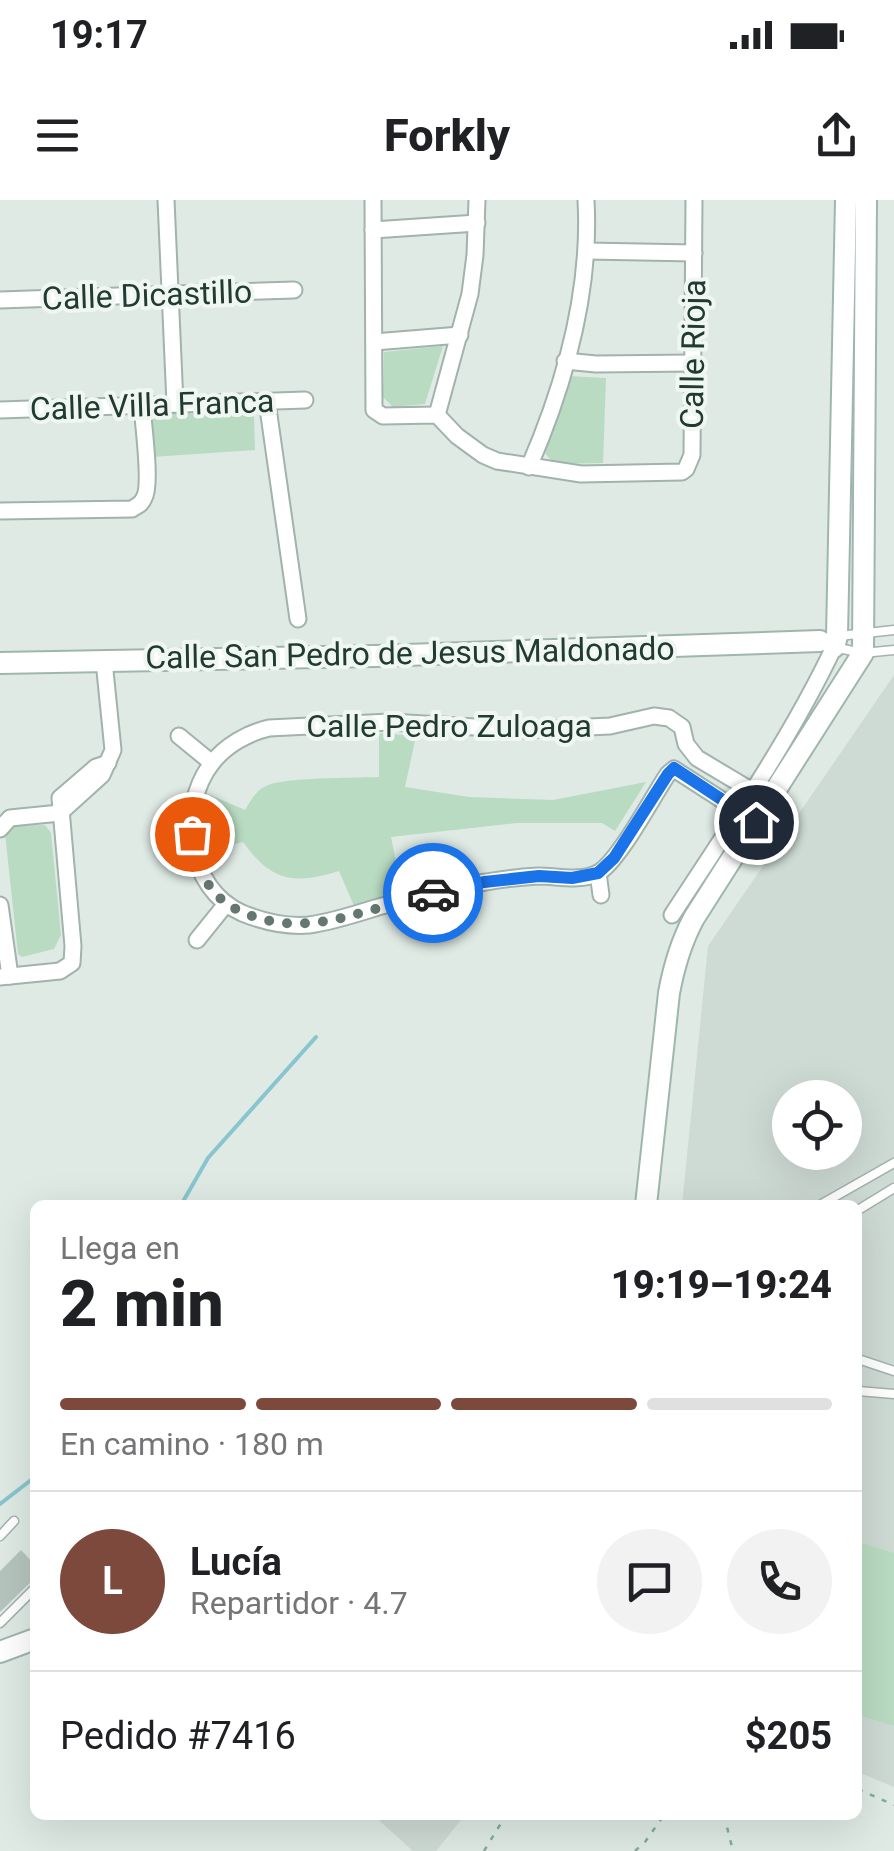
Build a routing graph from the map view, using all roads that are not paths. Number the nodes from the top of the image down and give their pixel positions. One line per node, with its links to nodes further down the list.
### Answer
1 (166, 200): 13 (street)
2 (374, 200): 9 (street)
3 (477, 200): 8 (street)
4 (586, 200): 10 (street)
5 (694, 200): 11 (street, Calle Rioja)
6 (846, 200): 29 (street)
7 (866, 200): 30 (street)
8 (478, 223): 9 (street); 15 (street)
9 (373, 230): 16 (street)
10 (587, 251): 11 (street); 17 (street)
11 (694, 254): 18 (street, Calle Rioja)
12 (294, 290): 13 (street, Calle Dicastillo)
13 (171, 293): 14 (street, Calle Dicastillo); 21 (street)
14 (0, 300)
15 (460, 335): 16 (street); 24 (street)
16 (374, 342): 24 (street)
17 (565, 361): 18 (street); 25 (street)
18 (693, 363): 25 (street, Calle Rioja)
19 (305, 400): 20 (street, Calle Villa Franca)
20 (267, 401): 21 (street, Calle Villa Franca); 27 (street)
21 (176, 404): 22 (street, Calle Villa Franca)
22 (142, 405): 23 (street, Calle Villa Franca); 26 (street)
23 (0, 410)
24 (436, 415): 25 (street, Calle Rioja)
25 (529, 467)
26 (0, 511)
27 (298, 619)
28 (894, 630): 30 (lane)
29 (830, 642): 30 (lane); 30 (lane); 32 (street, Calle San Pedro de Jesus Maldonado); 36 (street)
30 (863, 644): 31 (lane); 36 (street)
31 (894, 650)
32 (104, 660): 33 (street, Calle San Pedro de Jesus Maldonado); 37 (street)
33 (0, 663)
34 (179, 736): 35 (street)
35 (212, 762): 36 (street, Calle Pedro Zuloaga); 42 (street)
36 (760, 796): 38 (street)
37 (60, 813): 39 (street); 46 (street)
38 (748, 817): 40 (street); 44 (street); 49 (street)
39 (0, 829)
40 (598, 873): 41 (street); 42 (street)
41 (601, 895)
42 (226, 904): 45 (street)
43 (0, 905): 46 (street)
44 (672, 915)
45 (197, 940)
46 (5, 976)
47 (894, 1163): 50 (lane)
48 (894, 1188): 51 (lane)
49 (647, 1200)
50 (829, 1200)
51 (862, 1208)
52 (862, 1361): 53 (lane)
53 (894, 1370)
54 (862, 1391): 55 (lane)
55 (894, 1394)
56 (14, 1522): 57 (lane)
57 (0, 1536)
58 (30, 1593): 59 (lane)
59 (0, 1623)
60 (30, 1641): 61 (street)
61 (0, 1652)

